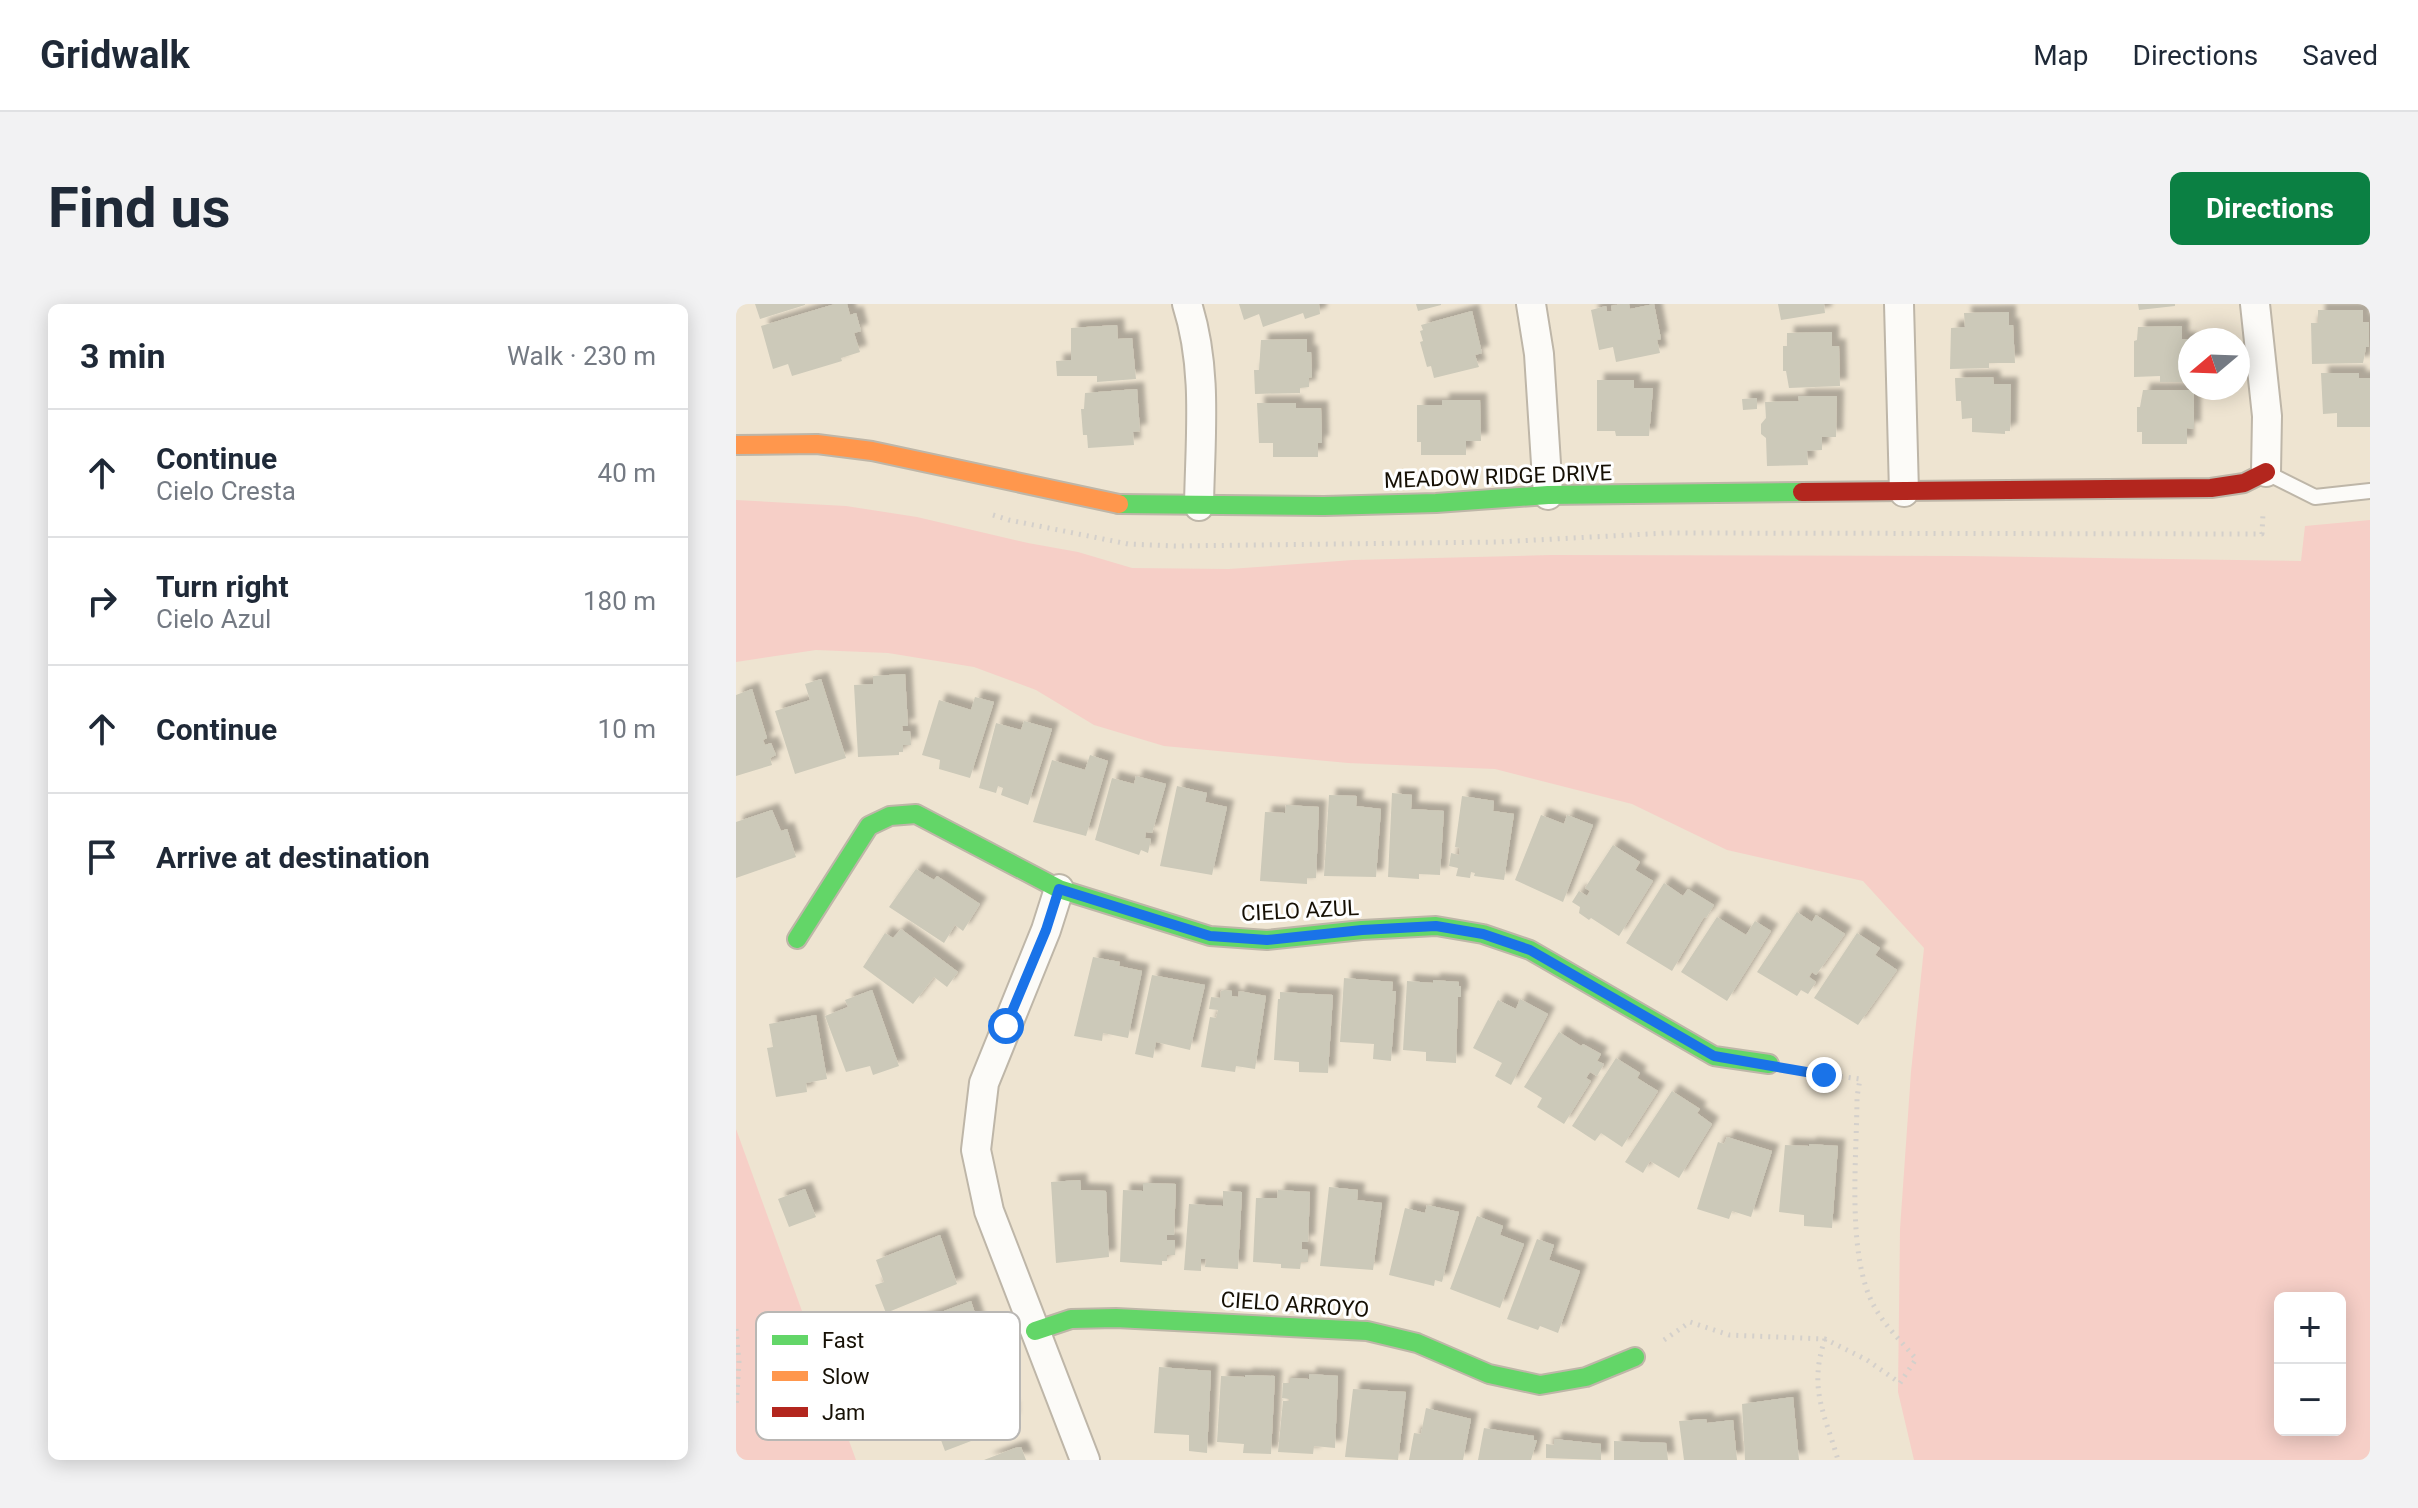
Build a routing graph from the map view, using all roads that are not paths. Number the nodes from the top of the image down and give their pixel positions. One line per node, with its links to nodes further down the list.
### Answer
1 (1187, 304): 10 (street)
2 (1531, 304): 9 (street)
3 (1899, 304): 8 (street)
4 (2255, 304): 6 (street)
5 (736, 445): 10 (street, MEADOW RIDGE DRIVE)
6 (2266, 472): 7 (lane); 8 (street, MEADOW RIDGE DRIVE)
7 (2370, 491)
8 (1904, 492): 9 (street, MEADOW RIDGE DRIVE)
9 (1548, 495): 10 (street, MEADOW RIDGE DRIVE)
10 (1199, 506)
11 (1059, 889): 12 (street, CIELO AZUL); 13 (street, CIELO AZUL); 14 (street)
12 (797, 939)
13 (1769, 1064)
14 (1035, 1331): 15 (street, CIELO ARROYO); 16 (street)
15 (1635, 1357)
16 (1085, 1460)

